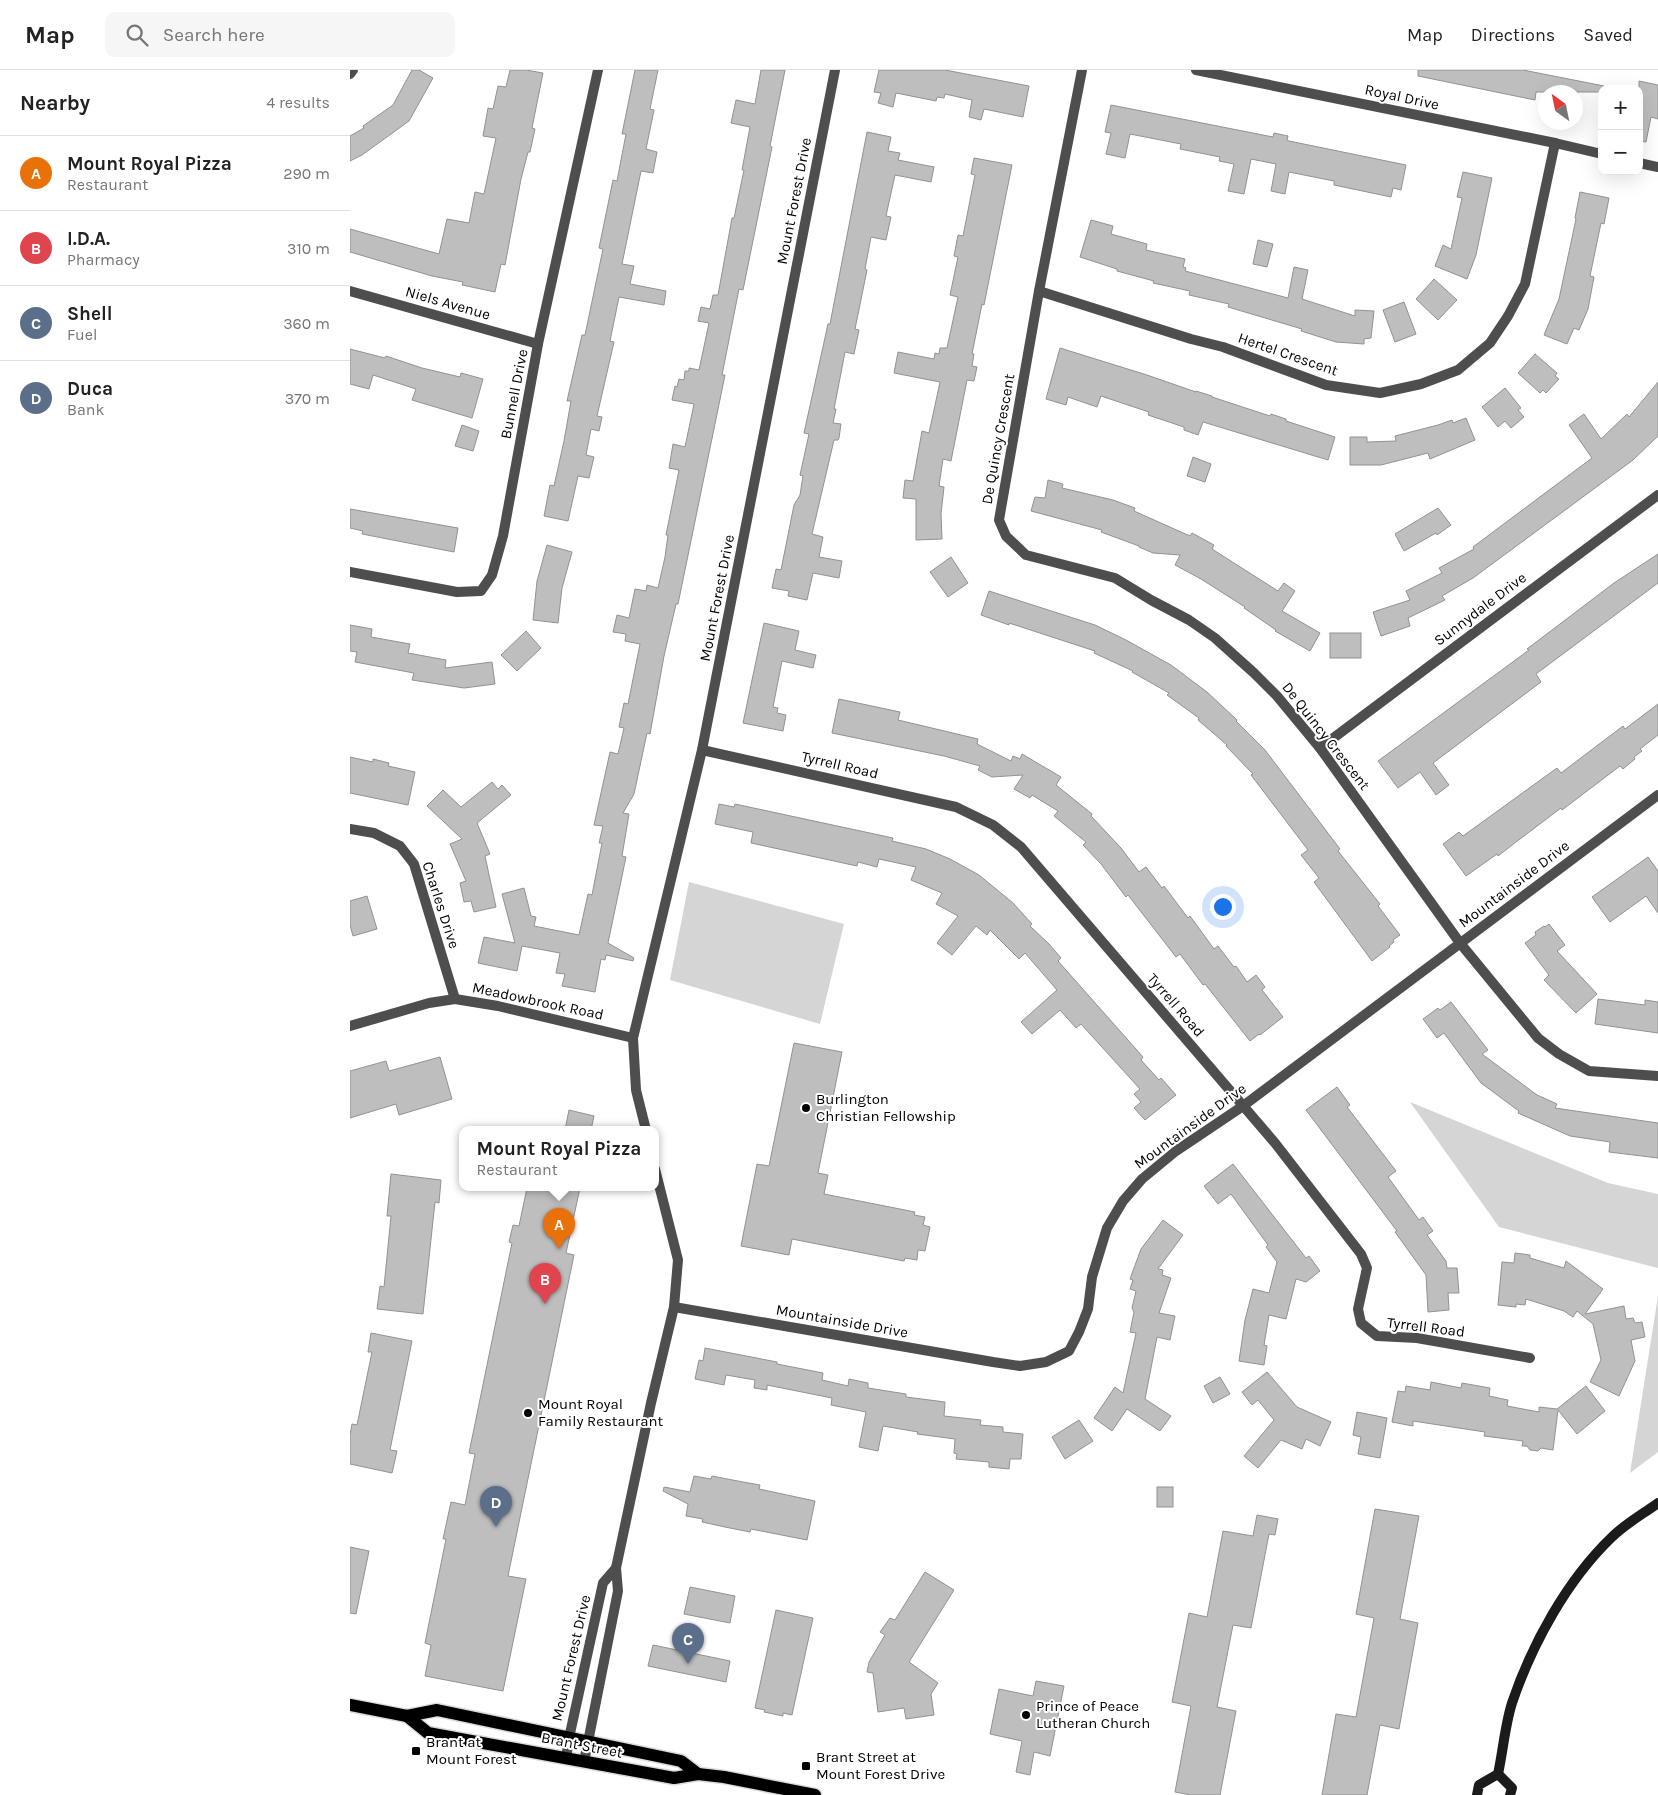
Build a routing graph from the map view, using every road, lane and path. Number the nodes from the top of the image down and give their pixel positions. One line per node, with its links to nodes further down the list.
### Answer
1 (353, 70): 6 (street)
2 (598, 70): 13 (street, Bunnell Drive)
3 (835, 70): 17 (street, Mount Forest Drive)
4 (1082, 70): 12 (street, De Quincy Crescent)
5 (1196, 70): 7 (street, Royal Drive)
6 (350, 74)
7 (1555, 143): 8 (street, Royal Drive); 12 (street, Hertel Crescent)
8 (1598, 153)
9 (1643, 164): 10 (street)
10 (1658, 168)
11 (350, 291): 13 (street, Niels Avenue)
12 (1039, 291): 16 (street, De Quincy Crescent)
13 (538, 344): 15 (street, Bunnell Drive)
14 (1658, 495): 16 (street, Sunnydale Drive)
15 (350, 572)
16 (1320, 748): 20 (street, De Quincy Crescent)
17 (702, 750): 23 (street, Mount Forest Drive); 25 (street, Tyrrell Road)
18 (1658, 795): 20 (street, Mountainside Drive)
19 (350, 829): 21 (street, Charles Drive)
20 (1460, 943): 24 (street, De Quincy Crescent); 25 (street, Mountainside Drive)
21 (456, 999): 22 (street, Meadowbrook Road); 23 (street, Meadowbrook Road)
22 (350, 1026)
23 (633, 1038): 26 (street, Mount Forest Drive)
24 (1658, 1076)
25 (1243, 1106): 28 (street, Mountainside Drive); 29 (street, Tyrrell Road)
26 (645, 1126)
27 (659, 1185): 28 (street, Mount Forest Drive)
28 (674, 1307): 31 (street, Mount Forest Drive)
29 (1530, 1358)
30 (1658, 1503): 39 (street)
31 (616, 1568): 34 (street, Mount Forest Drive); 35 (street, Mount Forest Drive)
32 (350, 1706): 33 (main road, Brant Street)
33 (407, 1716): 34 (main road, Brant Street); 36 (main road, Brant Street)
34 (569, 1738): 35 (main road, Brant Street); 36 (street, Mount Forest Drive)
35 (588, 1742): 37 (street, Mount Forest Drive); 38 (main road, Brant Street)
36 (566, 1759): 37 (main road, Brant Street)
37 (584, 1762): 38 (main road, Brant Street)
38 (698, 1774): 40 (main road, Brant Street)
39 (1498, 1774): 41 (street); 42 (street)
40 (815, 1795)
41 (1477, 1795)
42 (1510, 1795)

